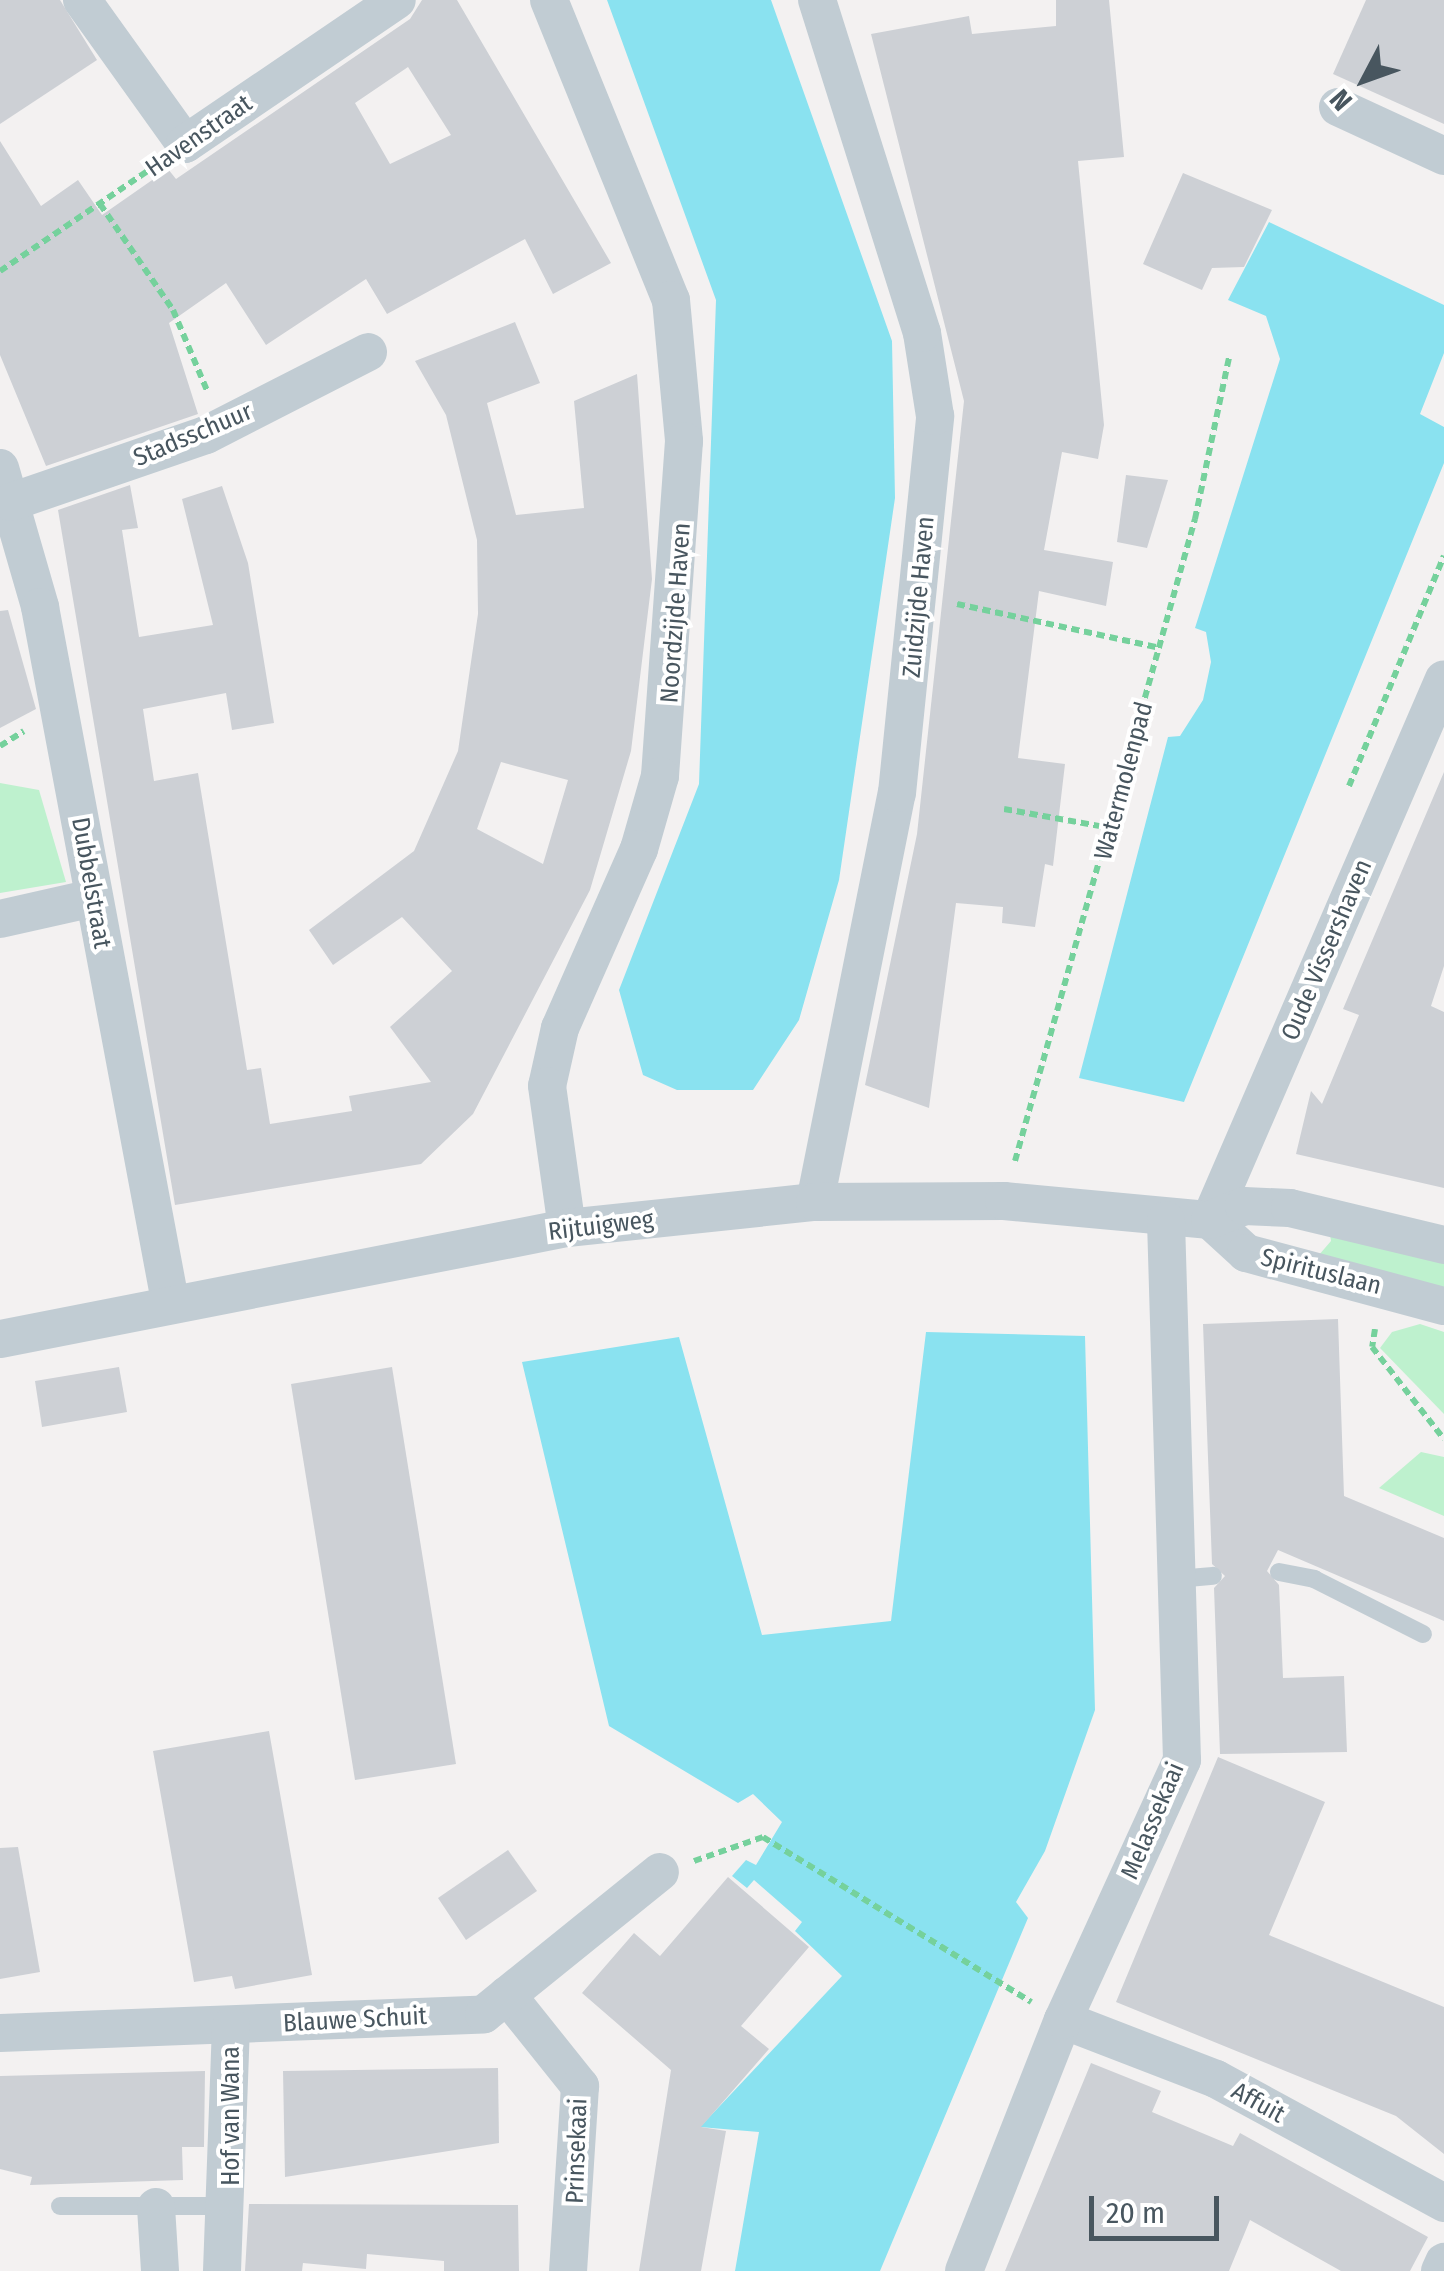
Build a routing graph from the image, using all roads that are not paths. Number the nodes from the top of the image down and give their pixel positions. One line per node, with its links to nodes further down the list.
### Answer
1 (82, 0): 2 (street, Havenstraat)
2 (397, 0)
3 (549, 0): 15 (street, Noordzijde Haven)
4 (817, 0): 12 (street, Zuidzijde Haven)
5 (1338, 108): 6 (street)
6 (1444, 156)
7 (368, 352): 8 (street, Stadsschuur)
8 (5, 485): 10 (street, Dubbelstraat)
9 (1444, 679): 14 (street, Oude Vissershaven)
10 (93, 898): 11 (street); 17 (street, Dubbelstraat)
11 (0, 919)
12 (814, 1202): 13 (street, Rijtuigweg); 15 (street, Rijtuigweg)
13 (1166, 1220): 14 (street, Rijtuigweg); 24 (street, Melassekaai)
14 (1210, 1220): 16 (street, Spirituslaan); 18 (street, Spirituslaan)
15 (567, 1228): 17 (street, Rijtuigweg)
16 (1444, 1245)
17 (170, 1301): 19 (street, Rijtuigweg)
18 (1444, 1306)
19 (0, 1339)
20 (1278, 1572): 21 (lane)
21 (1423, 1634)
22 (660, 1872): 23 (street, Blauwe Schuit)
23 (506, 1995): 25 (street, Blauwe Schuit); 34 (street, Prinsekaai)
24 (1063, 2020): 27 (street, Affuit); 35 (street, Melassekaai)
25 (232, 2026): 26 (street, Blauwe Schuit); 29 (street, Hof van Wana)
26 (0, 2033)
27 (1444, 2204)
28 (60, 2206): 30 (lane, Hof van Wana)
29 (231, 2206): 30 (lane, Hof van Wana); 33 (street, Hof van Wana)
30 (156, 2208): 32 (street)
31 (1444, 2262): 36 (street)
32 (160, 2271)
33 (222, 2271)
34 (568, 2271)
35 (964, 2271)
36 (1440, 2271)

